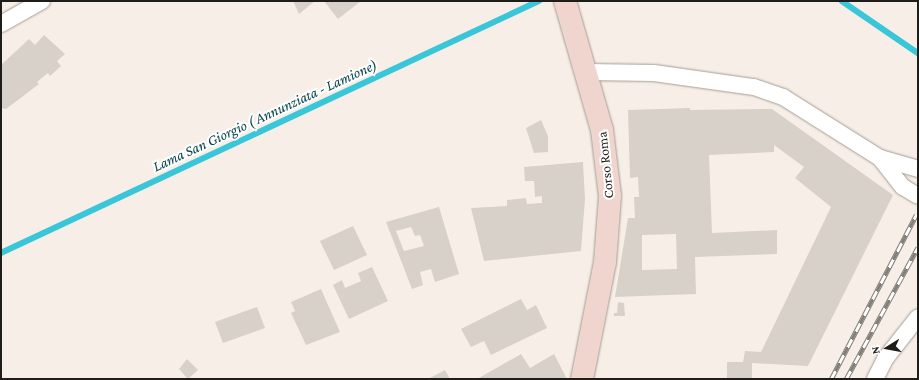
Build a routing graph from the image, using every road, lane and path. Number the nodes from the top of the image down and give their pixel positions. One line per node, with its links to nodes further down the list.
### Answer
1 (42, 1): 3 (street)
2 (566, 5): 4 (main road, Corso Roma)
3 (1, 24)
4 (587, 72): 5 (street); 9 (main road, Corso Roma)
5 (880, 158): 6 (street); 7 (street)
6 (918, 169)
7 (918, 196)
8 (918, 317): 10 (street)
9 (582, 379)
10 (875, 379)

